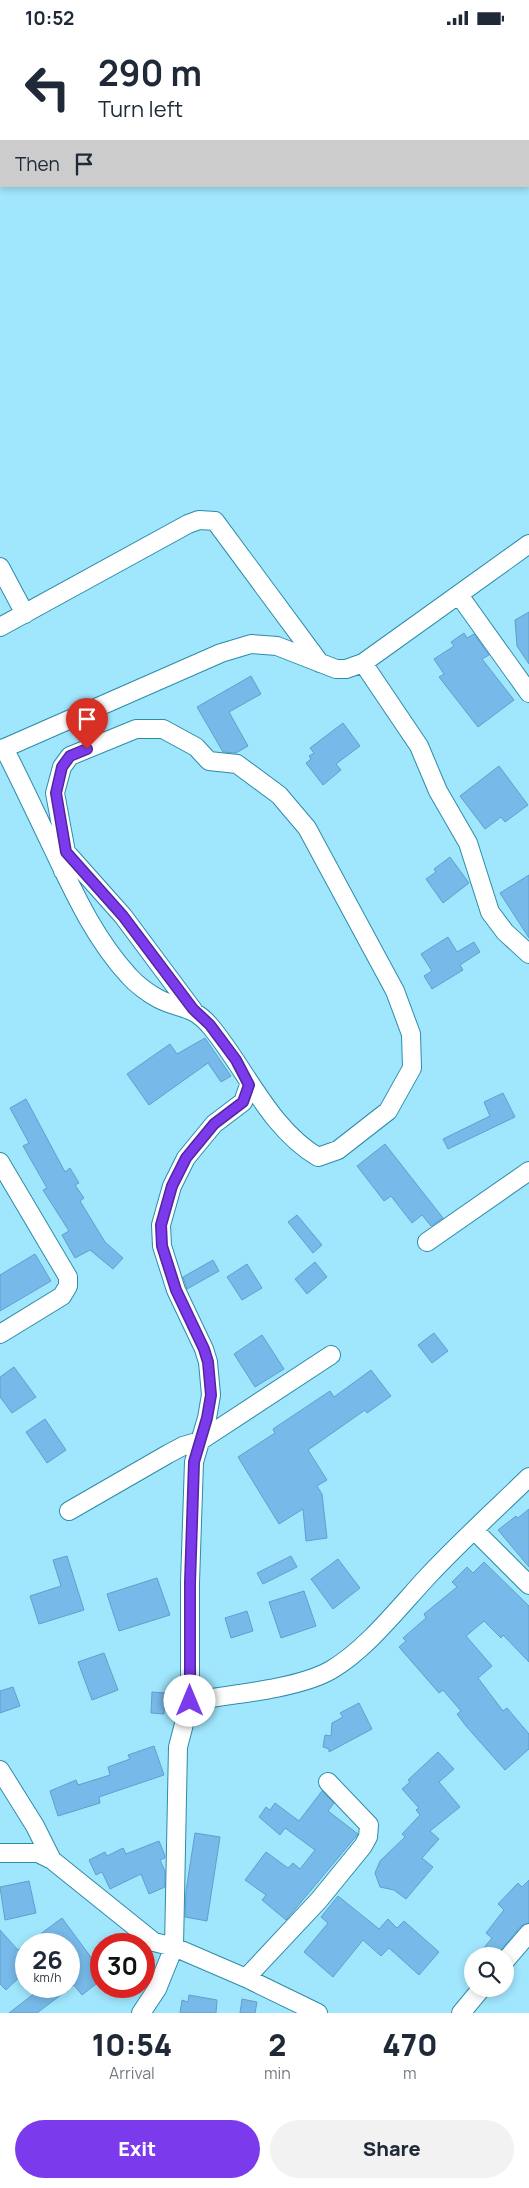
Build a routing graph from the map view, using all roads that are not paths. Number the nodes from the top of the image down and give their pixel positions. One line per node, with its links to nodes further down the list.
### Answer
1 (529, 544): 3 (street)
2 (0, 567): 4 (street)
3 (459, 595): 6 (street); 8 (street)
4 (26, 614): 5 (street); 7 (street)
5 (0, 627)
6 (363, 663): 7 (street); 12 (street)
7 (320, 664): 9 (street)
8 (529, 693)
9 (2, 749): 11 (street)
10 (66, 852): 11 (street); 13 (street); 14 (street)
11 (63, 871): 13 (street)
12 (529, 954)
13 (193, 1009): 14 (street)
14 (249, 1085): 20 (street)
15 (0, 1162): 18 (street)
16 (529, 1171): 17 (street)
17 (427, 1242)
18 (0, 1334)
19 (331, 1355): 20 (street)
20 (200, 1441): 22 (street); 25 (street)
21 (529, 1477): 23 (street)
22 (69, 1511)
23 (474, 1530): 24 (street); 25 (street)
24 (529, 1585)
25 (190, 1701): 31 (street)
26 (0, 1769): 29 (street)
27 (328, 1782): 33 (street)
28 (0, 1853): 29 (street)
29 (52, 1860): 31 (street)
30 (529, 1933): 32 (street)
31 (174, 1947): 33 (street); 35 (street)
32 (514, 1950)
33 (246, 1978): 36 (street)
34 (474, 1997): 37 (street)
35 (141, 2013)
36 (318, 2013)
37 (461, 2013)

